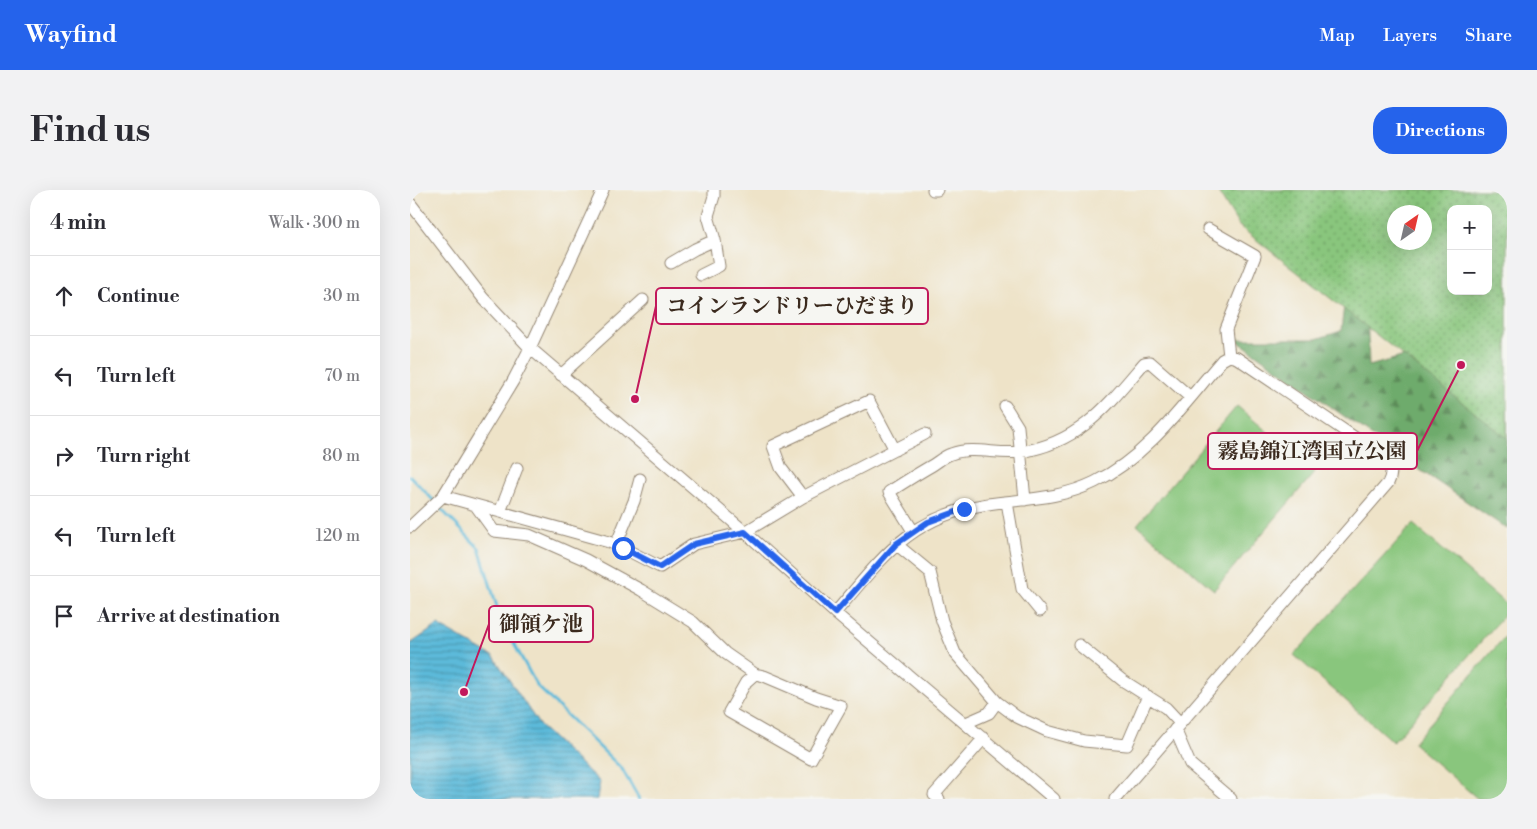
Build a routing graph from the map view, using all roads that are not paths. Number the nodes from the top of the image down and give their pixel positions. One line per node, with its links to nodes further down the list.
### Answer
1 (603, 190): 9 (street)
2 (714, 190): 5 (street)
3 (410, 202): 9 (street)
4 (1208, 229): 10 (street)
5 (715, 240): 6 (street); 7 (street)
6 (671, 263)
7 (701, 275)
8 (643, 300): 11 (street)
9 (530, 348): 11 (street); 19 (street)
10 (1229, 356): 12 (street); 37 (street)
11 (561, 375): 27 (street)
12 (1190, 397): 16 (street); 21 (street)
13 (1005, 406): 16 (street)
14 (925, 434): 15 (street)
15 (895, 450): 20 (street); 20 (street)
16 (1020, 452): 21 (street); 26 (street)
17 (517, 468): 24 (street)
18 (640, 479): 29 (street)
19 (443, 496): 23 (street); 25 (street)
20 (803, 497): 27 (street)
21 (1025, 500): 22 (street)
22 (1007, 502): 26 (street); 30 (street)
23 (476, 506): 24 (street); 33 (street)
24 (500, 512): 29 (street)
25 (410, 527)
26 (913, 531): 28 (street)
27 (745, 532): 29 (street); 31 (street)
28 (896, 544): 31 (street); 35 (street)
29 (616, 545)
30 (1040, 611)
31 (835, 613): 36 (street)
32 (1079, 644): 34 (street)
33 (755, 674): 33 (street)
34 (1148, 696): 35 (street); 37 (street)
35 (997, 702): 36 (street)
36 (966, 723): 38 (street)
37 (1178, 726): 41 (street); 42 (street)
38 (984, 738): 39 (street); 40 (street)
39 (939, 799)
40 (1054, 799)
41 (1115, 799)
42 (1231, 799)

